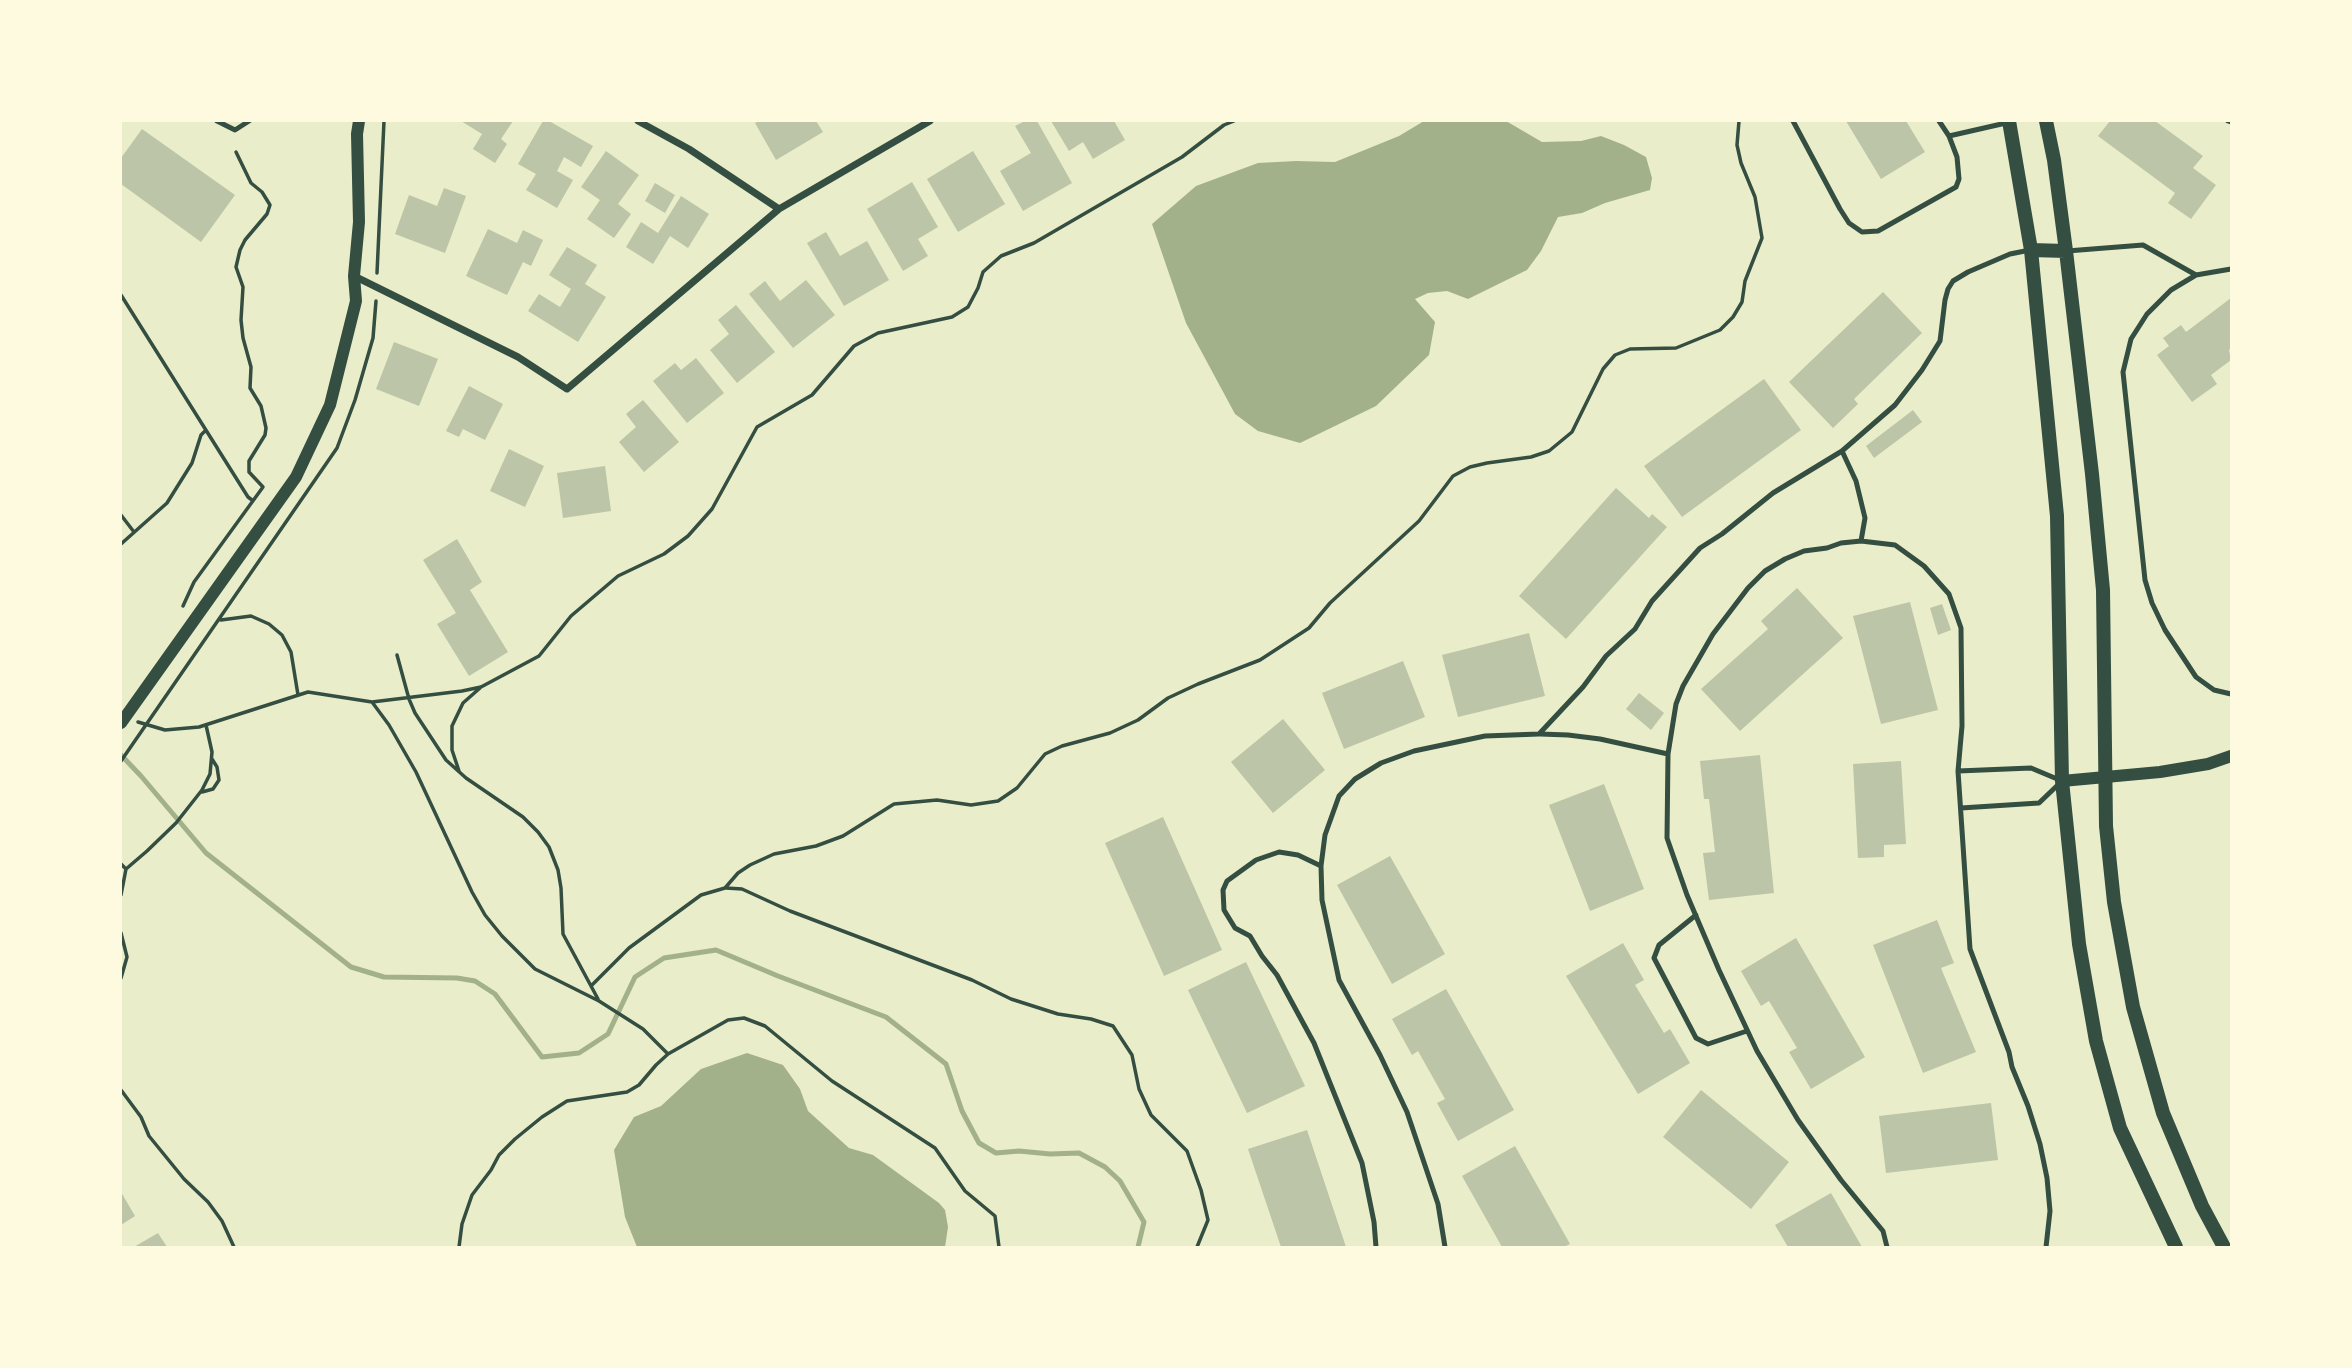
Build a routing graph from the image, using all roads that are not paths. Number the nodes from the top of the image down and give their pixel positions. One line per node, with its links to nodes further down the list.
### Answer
1 (217, 121): 2 (lane)
2 (248, 121)
3 (359, 121): 16 (street)
4 (638, 121): 11 (street)
5 (930, 121): 11 (street)
6 (1793, 121): 10 (lane)
7 (1939, 121): 10 (lane)
8 (2046, 121): 13 (main road)
9 (2009, 122): 10 (lane); 12 (main road)
10 (1949, 136)
11 (779, 209): 16 (street)
12 (2031, 250): 13 (main road); 17 (lane); 26 (main road)
13 (2066, 251): 15 (lane); 25 (main road)
14 (2231, 269): 15 (lane)
15 (2196, 275): 19 (lane)
16 (354, 276): 20 (street)
17 (1842, 451): 18 (lane); 21 (lane)
18 (1861, 541): 22 (lane); 24 (lane)
19 (2231, 694)
20 (125, 719)
21 (1539, 734): 22 (lane); 28 (lane)
22 (1668, 754): 29 (lane)
23 (2231, 756): 25 (street)
24 (1958, 771): 26 (lane); 27 (lane)
25 (2106, 777): 26 (street); 36 (main road)
26 (2062, 781): 27 (lane); 35 (main road)
27 (1961, 808): 34 (lane)
28 (1321, 866): 31 (lane); 32 (lane)
29 (1696, 915): 30 (lane); 30 (lane)
30 (1747, 1031): 33 (lane)
31 (1376, 1247)
32 (1445, 1247)
33 (1887, 1247)
34 (2046, 1247)
35 (2176, 1247)
36 (2224, 1247)

